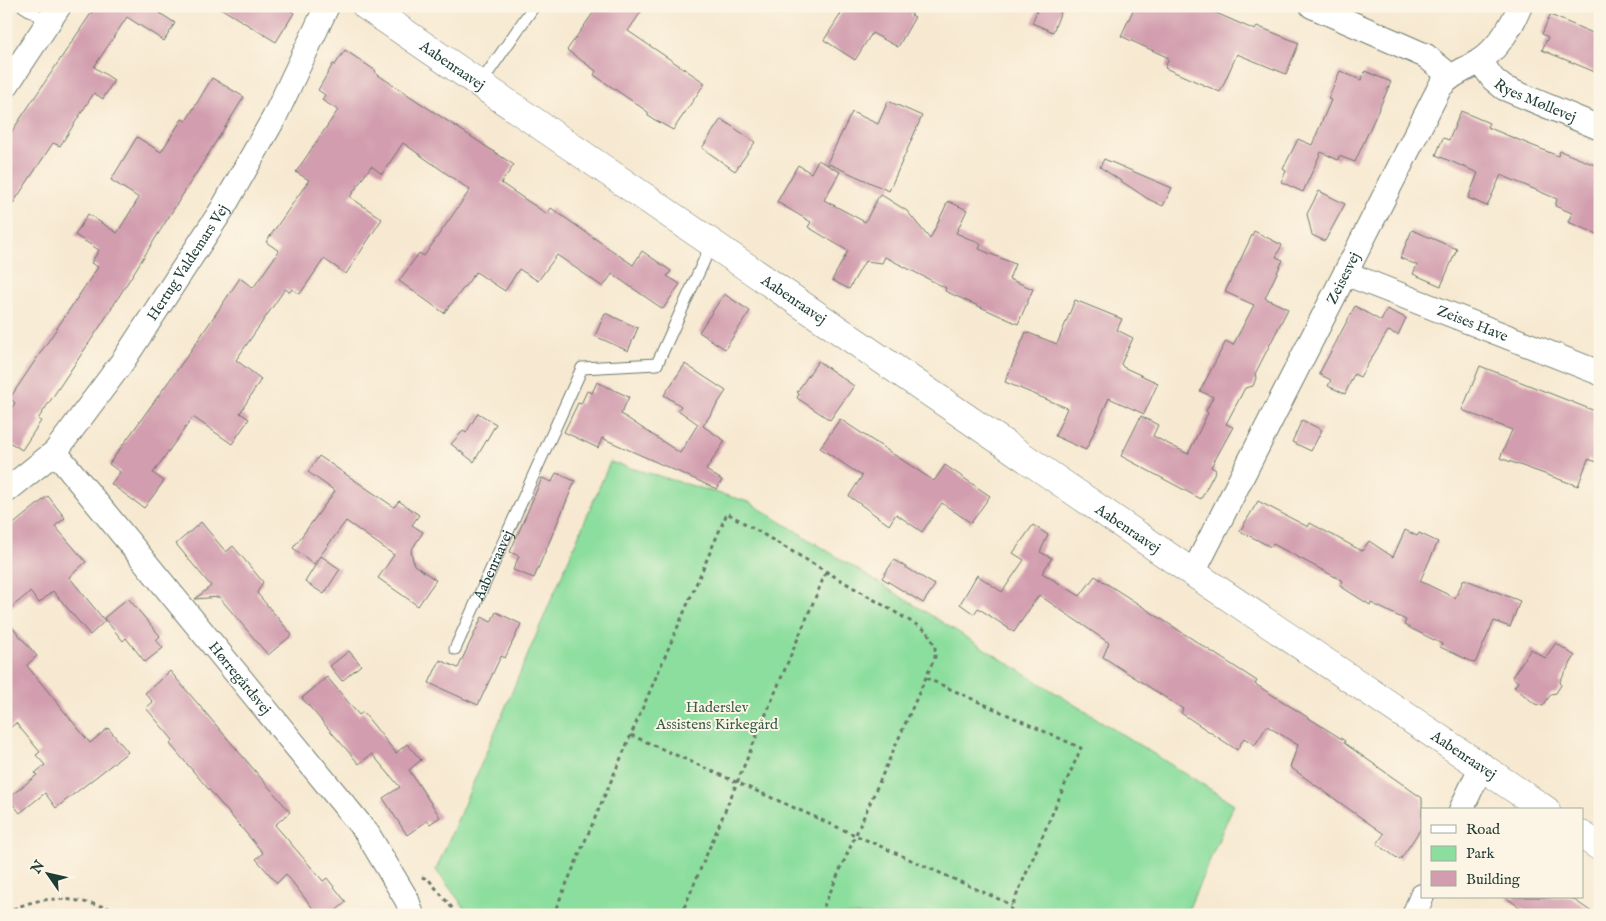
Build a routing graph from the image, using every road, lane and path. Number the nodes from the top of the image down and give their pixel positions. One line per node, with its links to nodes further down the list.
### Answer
1 (23, 6): 7 (lane)
2 (327, 6): 16 (street, Hertug Valdemars Vej)
3 (366, 6): 10 (street, Aabenraavej)
4 (534, 6): 10 (lane)
5 (1312, 6): 9 (street)
6 (1520, 6): 8 (street, Zeisesvej)
7 (54, 14): 11 (street)
8 (1480, 61): 9 (street, Zeisesvej); 12 (street, Ryes Møllevej)
9 (1450, 76): 14 (street, Zeisesvej)
10 (480, 84): 13 (street, Aabenraavej)
11 (6, 86)
12 (1600, 128)
13 (712, 243): 19 (street, Aabenraavej); 20 (lane, Aabenraavej)
14 (1347, 274): 15 (street, Zeises Have); 19 (street, Zeisesvej)
15 (1600, 373)
16 (55, 452): 17 (street, Hertug Valdemars Vej); 34 (street, Hørregårdsvej)
17 (6, 491)
18 (826, 572): 21 (path); 22 (path); 24 (path)
19 (1192, 573): 23 (street, Aabenraavej)
20 (455, 649)
21 (926, 678): 27 (path); 31 (path)
22 (631, 735): 24 (path); 35 (path)
23 (1482, 765): 25 (street); 26 (street, Aabenraavej)
24 (737, 783): 27 (path); 36 (path)
25 (1462, 808)
26 (1543, 808)
27 (855, 835): 31 (path); 37 (path)
28 (1584, 836): 29 (street)
29 (1600, 847)
30 (1421, 898): 39 (street)
31 (1012, 905): 38 (path)
32 (6, 913): 33 (path)
33 (132, 915)
34 (412, 915)
35 (553, 915)
36 (681, 915)
37 (820, 915)
38 (1008, 915)
39 (1414, 915)

